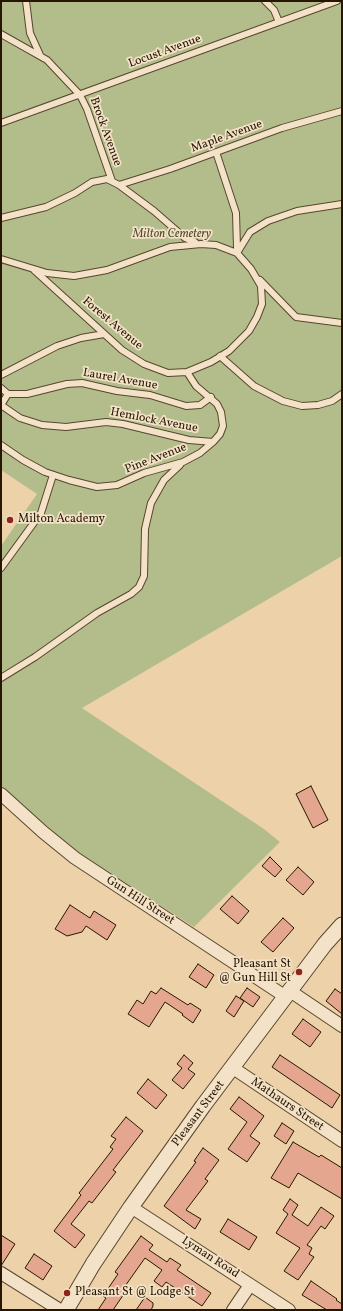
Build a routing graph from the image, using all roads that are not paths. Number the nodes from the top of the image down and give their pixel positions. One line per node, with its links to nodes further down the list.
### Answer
1 (26, 1): 6 (lane)
2 (265, 1): 4 (lane)
3 (337, 1): 4 (lane, Locust Avenue)
4 (279, 22): 7 (lane, Locust Avenue)
5 (1, 34): 6 (lane, Brock Avenue)
6 (40, 55): 7 (lane, Brock Avenue)
7 (80, 95): 9 (lane, Locust Avenue); 11 (lane, Brock Avenue)
8 (342, 111): 10 (lane, Maple Avenue)
9 (1, 123)
10 (216, 152): 12 (lane, Maple Avenue); 16 (lane)
11 (112, 181): 12 (lane); 14 (lane)
12 (119, 185): 15 (lane)
13 (342, 204): 16 (lane)
14 (1, 218)
15 (201, 244): 16 (lane); 18 (lane)
16 (237, 254): 19 (lane)
17 (1, 258): 18 (lane)
18 (34, 270): 21 (lane, Forest Avenue)
19 (255, 275): 20 (lane); 22 (lane)
20 (342, 323)
21 (104, 334): 23 (lane, Forest Avenue); 24 (lane)
22 (220, 356): 23 (lane); 27 (lane)
23 (187, 372): 28 (lane, Pine Avenue)
24 (1, 375)
25 (1, 388): 26 (lane)
26 (8, 394): 28 (lane, Laurel Avenue); 29 (lane)
27 (342, 394)
28 (211, 397): 30 (lane, Pine Avenue)
29 (1, 405): 30 (lane, Hemlock Avenue)
30 (213, 442): 32 (lane, Pine Avenue)
31 (1, 445): 33 (lane, Pine Avenue)
32 (183, 462): 33 (lane, Pine Avenue); 35 (lane)
33 (54, 475): 34 (lane)
34 (1, 568)
35 (1, 678)
36 (1, 794): 38 (street, Gun Hill Street)
37 (342, 925): 38 (street, Pleasant Street)
38 (288, 994): 39 (street, Gun Hill Street); 40 (street, Pleasant Street)
39 (342, 1026)
40 (233, 1068): 41 (street, Mathaurs Street); 42 (street, Pleasant Street)
41 (342, 1141)
42 (131, 1207): 44 (street, Lyman Road); 46 (street, Pleasant Street)
43 (1, 1273): 45 (street)
44 (250, 1285): 47 (street); 48 (street, Lyman Road)
45 (60, 1310)
46 (66, 1310)
47 (233, 1310)
48 (289, 1310)

